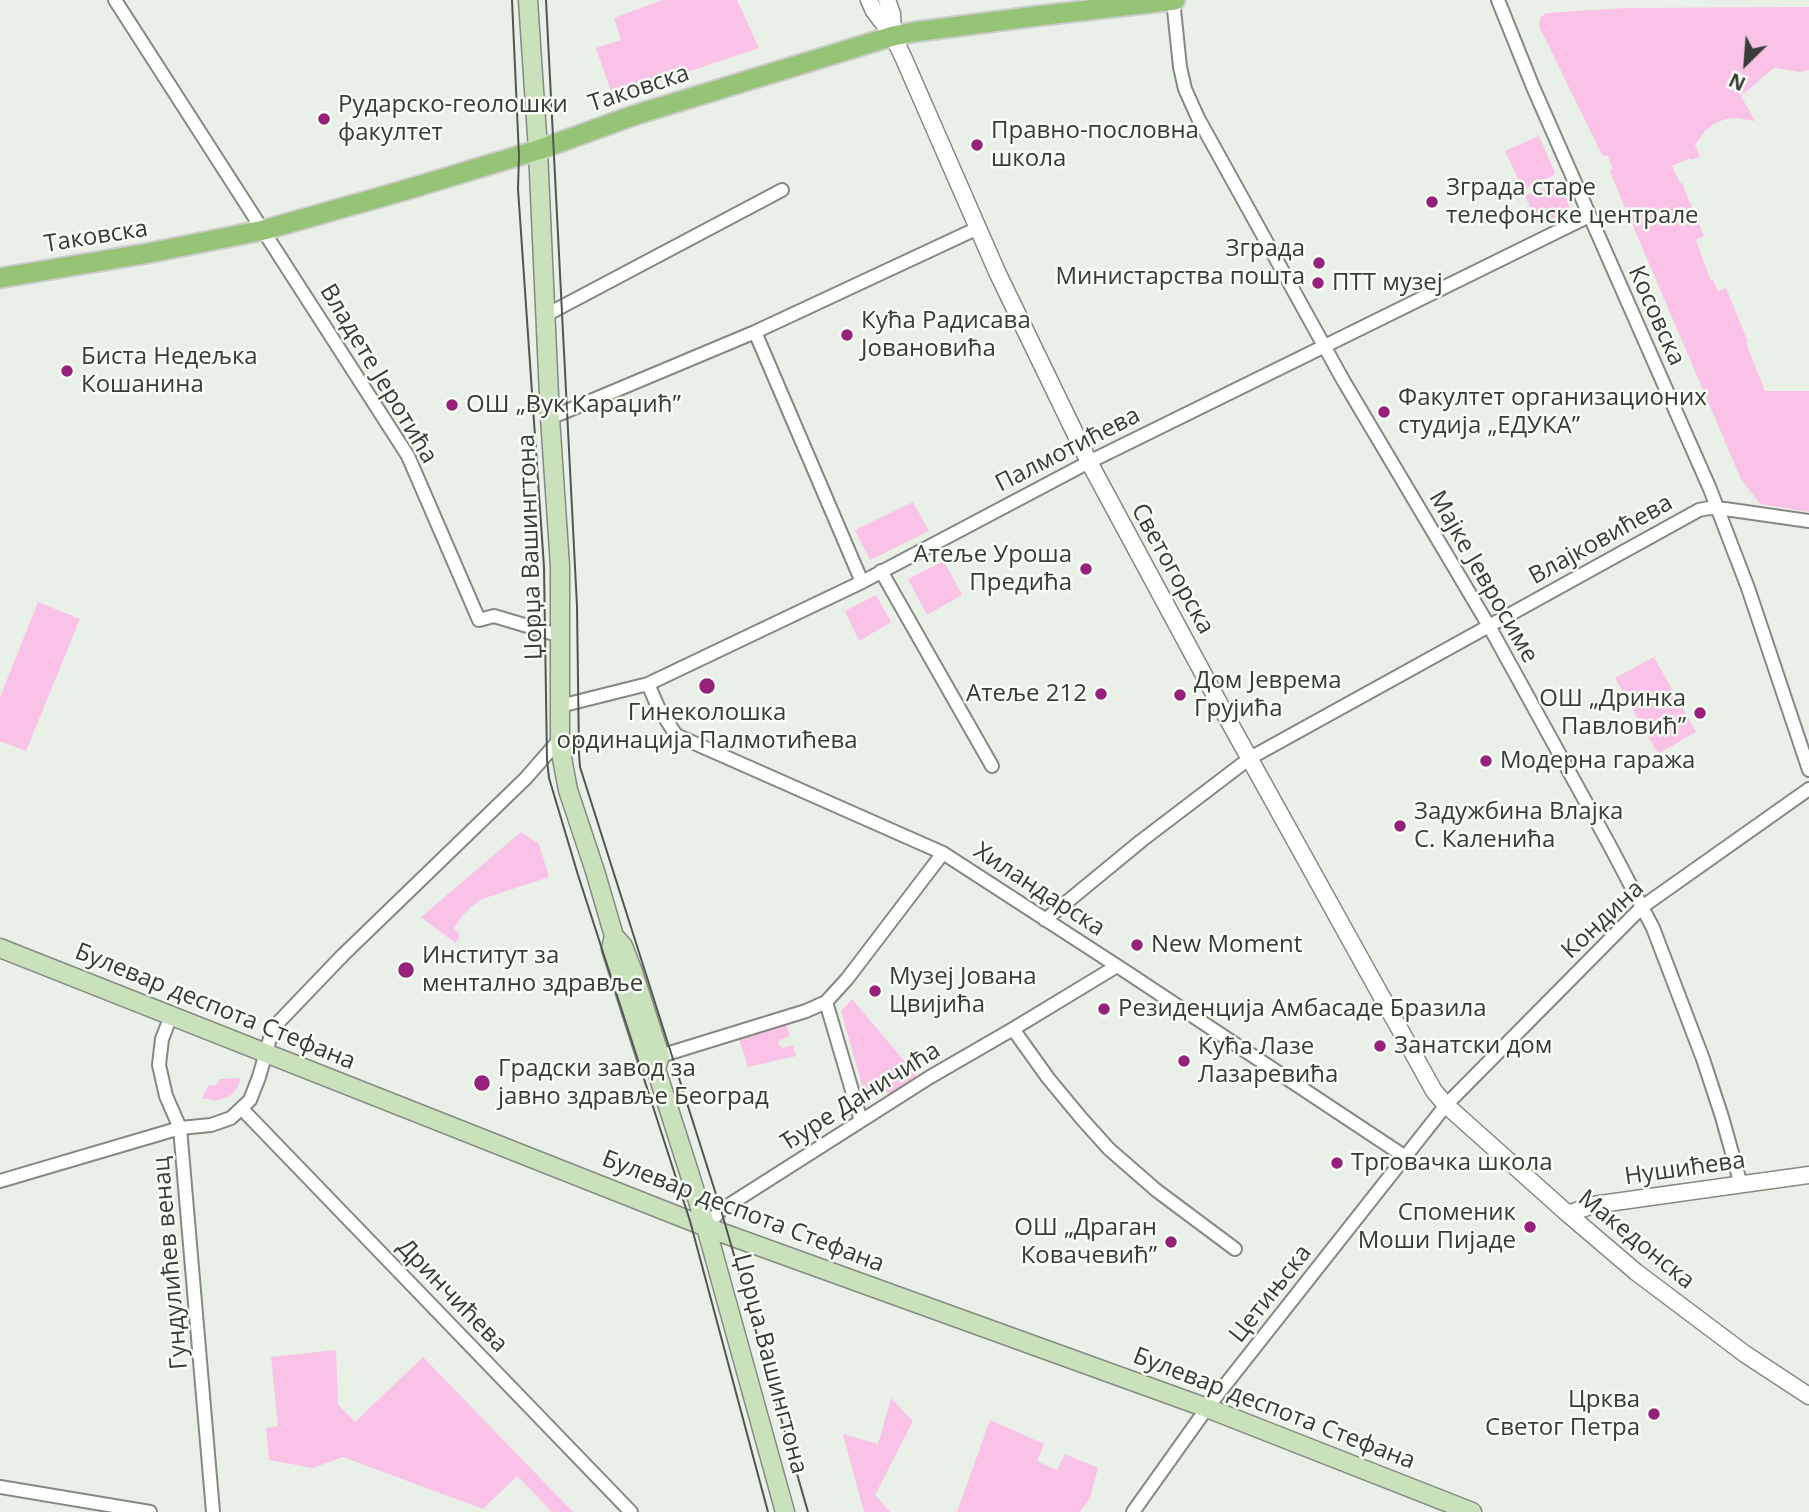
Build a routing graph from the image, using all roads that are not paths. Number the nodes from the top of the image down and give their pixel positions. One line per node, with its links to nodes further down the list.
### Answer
1 (115, 0): 12 (street)
2 (528, 0): 8 (main road, Џорџа Вашингтона)
3 (869, 0): 7 (street)
4 (887, 0): 7 (street)
5 (1174, 0): 7 (main road, Таковска); 16 (street, Мајке Јевросиме)
6 (1498, 0): 10 (street, Косовска)
7 (893, 36): 8 (main road, Таковска); 11 (street, Светогорска)
8 (538, 150): 12 (main road, Таковска); 14 (main road, Џорџа Вашингтона)
9 (782, 190): 14 (street)
10 (1589, 216): 16 (street, Палмотићева); 19 (street, Косовска)
11 (978, 228): 15 (street); 18 (street, Светогорска)
12 (264, 230): 13 (main road, Таковска); 24 (street, Владете Јеротића)
13 (0, 278)
14 (546, 315): 17 (main road, Џорџа Вашингтона)
15 (755, 332): 17 (street); 22 (street)
16 (1324, 346): 18 (street, Палмотићева); 23 (street, Мајке Јевросиме)
17 (550, 418): 24 (main road, Џорџа Вашингтона)
18 (1089, 462): 21 (street, Палмотићева); 28 (street, Светогорска)
19 (1717, 508): 20 (street, Влајковићева); 23 (street, Влајковићева); 30 (street, Косовска)
20 (1809, 520)
21 (881, 571): 22 (street, Палмотићева); 29 (street)
22 (862, 582): 25 (street, Палмотићева)
23 (1489, 626): 28 (street, Влајковићева); 33 (street, Мајке Јевросиме)
24 (561, 636): 26 (main road, Џорџа Вашингтона)
25 (648, 684): 26 (street, Палмотићева); 32 (street, Хиландарска)
26 (560, 706): 27 (main road, Џорџа Вашингтона)
27 (560, 739): 40 (street); 41 (main road, Џорџа Вашингтона)
28 (1250, 758): 34 (street, Влајковићева); 42 (street, Светогорска)
29 (992, 766)
30 (1809, 770)
31 (1809, 789): 33 (street, Кондина)
32 (943, 853): 34 (street, Хиландарска); 37 (street)
33 (1642, 906): 42 (street, Кондина); 49 (street, Мајке Јевросиме)
34 (1045, 919): 36 (street, Хиландарска)
35 (0, 948): 38 (main road, Булевар деспота Стефана)
36 (1117, 966): 39 (street, Ђуре Даничића); 46 (street, Хиландарска)
37 (826, 1002): 41 (street); 44 (street)
38 (171, 1016): 40 (main road, Булевар деспота Стефана); 45 (street, Гундулићев венац)
39 (1013, 1029): 44 (street, Ђуре Даничића); 52 (street)
40 (266, 1053): 43 (street); 51 (main road, Булевар деспота Стефана)
41 (658, 1063): 51 (main road, Џорџа Вашингтона)
42 (1446, 1105): 46 (street, Цетињска); 50 (street, Македонска)
43 (242, 1109): 45 (street); 58 (street, Дринчићева)
44 (861, 1121): 51 (street, Ђуре Даничића)
45 (180, 1128): 48 (street); 57 (street, Гундулићев венац)
46 (1404, 1156): 54 (street, Цетињска)
47 (1809, 1175): 49 (street, Нушићева)
48 (0, 1181)
49 (1741, 1185): 50 (street, Нушићева)
50 (1568, 1214): 53 (street, Македонска)
51 (706, 1227): 54 (main road, Булевар деспота Стефана); 59 (main road, Џорџа Вашингтона)
52 (1235, 1249)
53 (1809, 1396)
54 (1207, 1408): 60 (street, Цетињска); 61 (main road, Булевар деспота Стефана)
55 (0, 1487): 56 (street)
56 (150, 1512)
57 (213, 1512)
58 (631, 1512)
59 (785, 1512)
60 (1133, 1512)
61 (1472, 1512)

